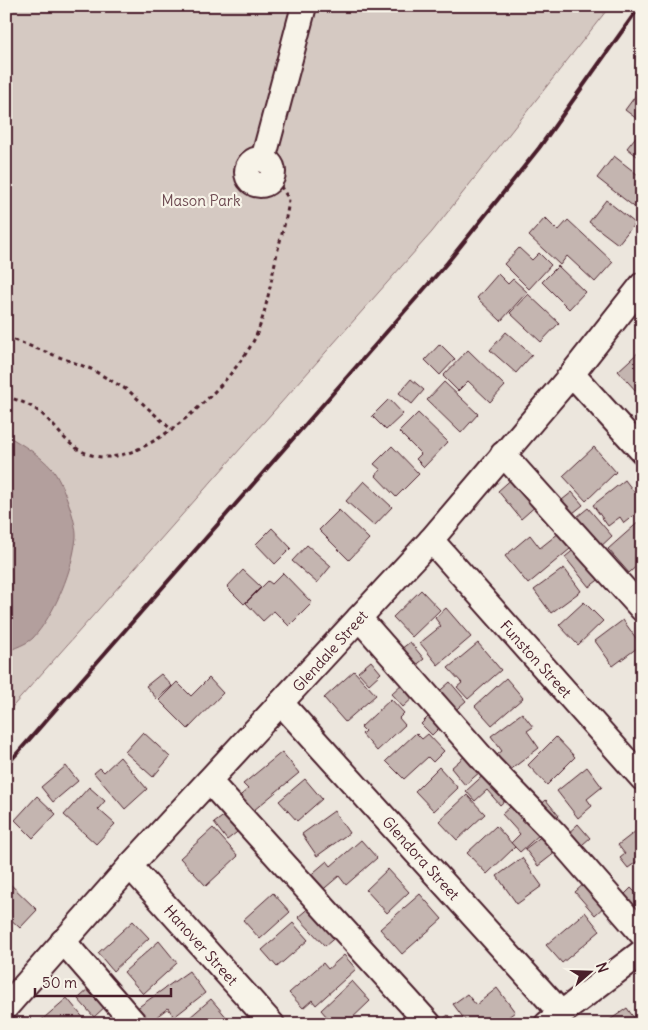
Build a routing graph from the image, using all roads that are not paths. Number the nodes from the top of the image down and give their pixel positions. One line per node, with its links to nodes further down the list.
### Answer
1 (304, 6): 2 (street)
2 (266, 169)
3 (642, 285): 4 (street, Glendale Street)
4 (572, 374): 5 (street); 6 (street, Glendale Street)
5 (642, 451)
6 (503, 454): 7 (street, Glendale Street); 8 (street)
7 (431, 540): 9 (street, Glendale Street); 11 (street, Funston Street)
8 (642, 609)
9 (359, 618): 10 (street, Glendale Street); 14 (street)
10 (282, 703): 12 (street, Glendale Street); 18 (street, Glendora Street)
11 (642, 778)
12 (209, 781): 13 (street, Glendale Street); 21 (street)
13 (130, 866): 15 (street, Glendale Street); 20 (street, Hanover Street)
14 (642, 934)
15 (63, 942): 17 (street, Glendale Street); 19 (street)
16 (642, 952): 18 (street)
17 (6, 1007)
18 (554, 1018)
19 (135, 1024)
20 (272, 1024)
21 (429, 1024)

